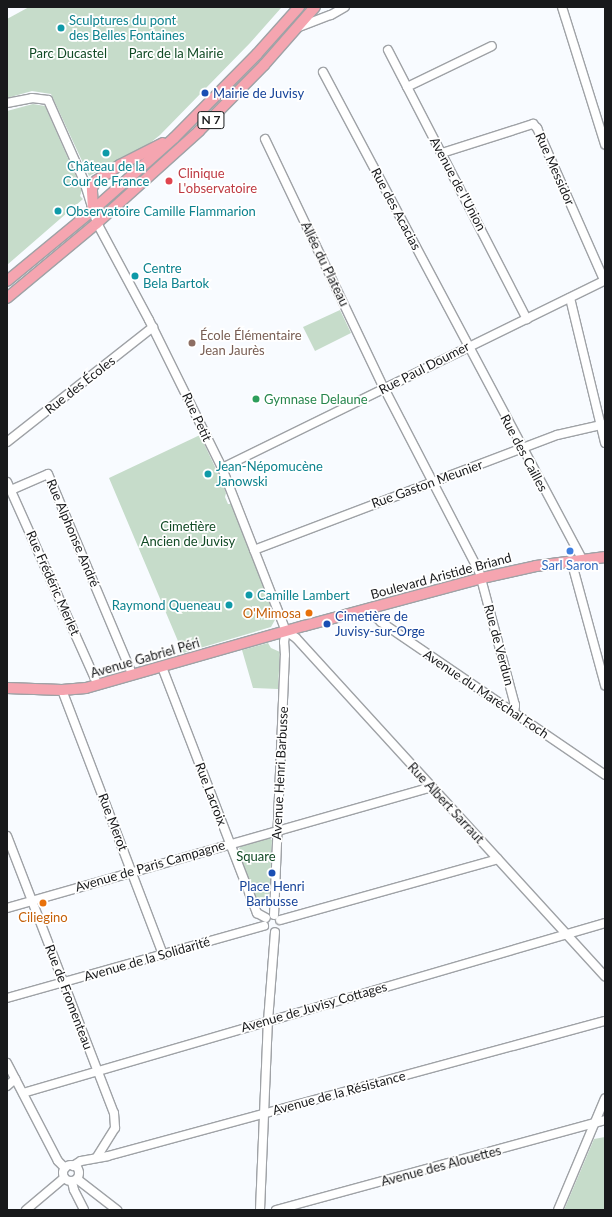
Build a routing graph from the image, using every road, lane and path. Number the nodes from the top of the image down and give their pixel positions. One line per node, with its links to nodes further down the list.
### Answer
1 (299, 7): 12 (main road, N 7)
2 (316, 7): 5 (street); 6 (main road, N 7)
3 (345, 7): 5 (street)
4 (562, 7): 14 (street)
5 (325, 18): 6 (street)
6 (299, 27): 17 (main road, N 7)
7 (492, 46): 10 (street)
8 (388, 50): 10 (street, Avenue de l'Union)
9 (323, 72): 24 (street, Rue des Acacias)
10 (407, 87): 15 (street, Avenue de l'Union)
11 (7, 103): 16 (street, Rue Petit)
12 (174, 138): 16 (main road, N 7); 16 (main road)
13 (265, 139): 25 (street, Allée du Plateau)
14 (605, 144)
15 (442, 154): 18 (street, Rue Messidor); 22 (street, Avenue de l'Union)
16 (93, 210): 17 (street, Rue Petit); 19 (main road, N 7)
17 (97, 223): 20 (main road, N 7); 23 (street, Rue Petit)
18 (605, 280): 21 (street, Rue Paul Doumer)
19 (7, 281)
20 (7, 298)
21 (570, 298): 22 (street, Rue Paul Doumer); 26 (street)
22 (527, 319): 24 (street, Rue Paul Doumer)
23 (153, 327): 27 (street, Rue des Écoles); 30 (street, Rue Petit)
24 (468, 346): 25 (street, Rue Paul Doumer); 29 (street, Rue des Cailles)
25 (384, 388): 30 (street, Rue Paul Doumer); 32 (street, Allée du Plateau)
26 (603, 424): 28 (street); 29 (street, Rue Gaston Meunier)
27 (7, 442)
28 (605, 443)
29 (522, 448): 32 (street, Rue Gaston Meunier); 36 (street, Rue des Cailles)
30 (222, 468): 34 (street, Rue Petit)
31 (7, 482): 33 (street, Rue Frédéric Merlet)
32 (433, 482): 34 (street, Rue Gaston Meunier); 38 (street, Rue de Verdun)
33 (11, 490): 42 (street, Rue Alphonse André); 43 (street, Rue Frédéric Merlet)
34 (254, 550): 40 (street, Rue Petit)
35 (605, 557): 36 (main road, Boulevard Aristide Briand)
36 (582, 558): 37 (main road, Boulevard Aristide Briand)
37 (571, 560): 38 (main road, Boulevard Aristide Briand); 44 (street)
38 (482, 578): 39 (main road, Boulevard Aristide Briand); 47 (street, Rue de Verdun)
39 (372, 607): 40 (main road, Boulevard Aristide Briand); 47 (street, Avenue du Maréchal Foch)
40 (286, 631): 41 (main road, Avenue Gabriel Péri); 49 (street, Rue Albert Sarraut); 50 (street, Avenue Henri Barbusse)
41 (162, 667): 42 (main road, Avenue Gabriel Péri); 52 (street, Rue Lacroix)
42 (132, 674): 43 (main road, Avenue Gabriel Péri)
43 (98, 685): 46 (main road, Avenue Gabriel Péri)
44 (605, 685)
45 (7, 688): 46 (main road, Avenue Gabriel Péri)
46 (62, 690): 54 (street, Rue Merot)
47 (514, 713): 48 (street, Avenue du Maréchal Foch)
48 (605, 775)
49 (431, 787): 50 (street, Avenue de Paris Campagne); 53 (street, Rue Albert Sarraut)
50 (277, 830): 52 (street, Avenue de Paris Campagne); 57 (street, Avenue Henri Barbusse)
51 (7, 836): 55 (street, Rue de Fromenteau)
52 (230, 843): 54 (street, Avenue de Paris Campagne); 57 (street, Rue Lacroix)
53 (498, 860): 57 (street, Avenue de la Solidarité); 60 (street, Rue Albert Sarraut)
54 (131, 872): 55 (street, Avenue de Paris Campagne); 61 (street, Rue Merot)
55 (32, 900): 56 (street, Avenue de Paris Campagne); 63 (street, Rue de Fromenteau)
56 (7, 908)
57 (271, 920): 59 (street); 59 (street); 61 (street, Avenue de la Solidarité)
58 (605, 923): 60 (street, Avenue de Juvisy Cottages)
59 (274, 932): 65 (street)
60 (566, 933): 62 (street, Rue Albert Sarraut); 65 (street, Avenue de Juvisy Cottages)
61 (163, 955): 63 (street, Avenue de la Solidarité)
62 (605, 976)
63 (63, 983): 64 (street, Avenue de la Solidarité); 68 (street, Rue de Fromenteau)
64 (7, 998)
65 (268, 1021): 68 (street, Avenue de Juvisy Cottages); 73 (street)
66 (605, 1021): 73 (street, Avenue de la Résistance)
67 (7, 1063): 69 (street)
68 (97, 1072): 71 (street, Avenue de Juvisy Cottages); 76 (street, Rue de Fromenteau)
69 (15, 1079): 70 (street); 71 (street)
70 (7, 1086)
71 (23, 1093): 78 (street)
72 (605, 1098): 75 (street)
73 (264, 1113): 76 (street, Avenue de la Résistance); 83 (street)
74 (605, 1120): 75 (street, Avenue des Alouettes)
75 (593, 1125): 84 (street, Avenue des Alouettes); 85 (street)
76 (97, 1157): 77 (street, Avenue de la Résistance)
77 (74, 1166): 78 (street, Avenue de la Résistance); 79 (street)
78 (65, 1168): 79 (street)
79 (71, 1180): 80 (street); 81 (street); 82 (street)
80 (26, 1210)
81 (84, 1210)
82 (117, 1210)
83 (260, 1210)
84 (276, 1210)
85 (558, 1210)

